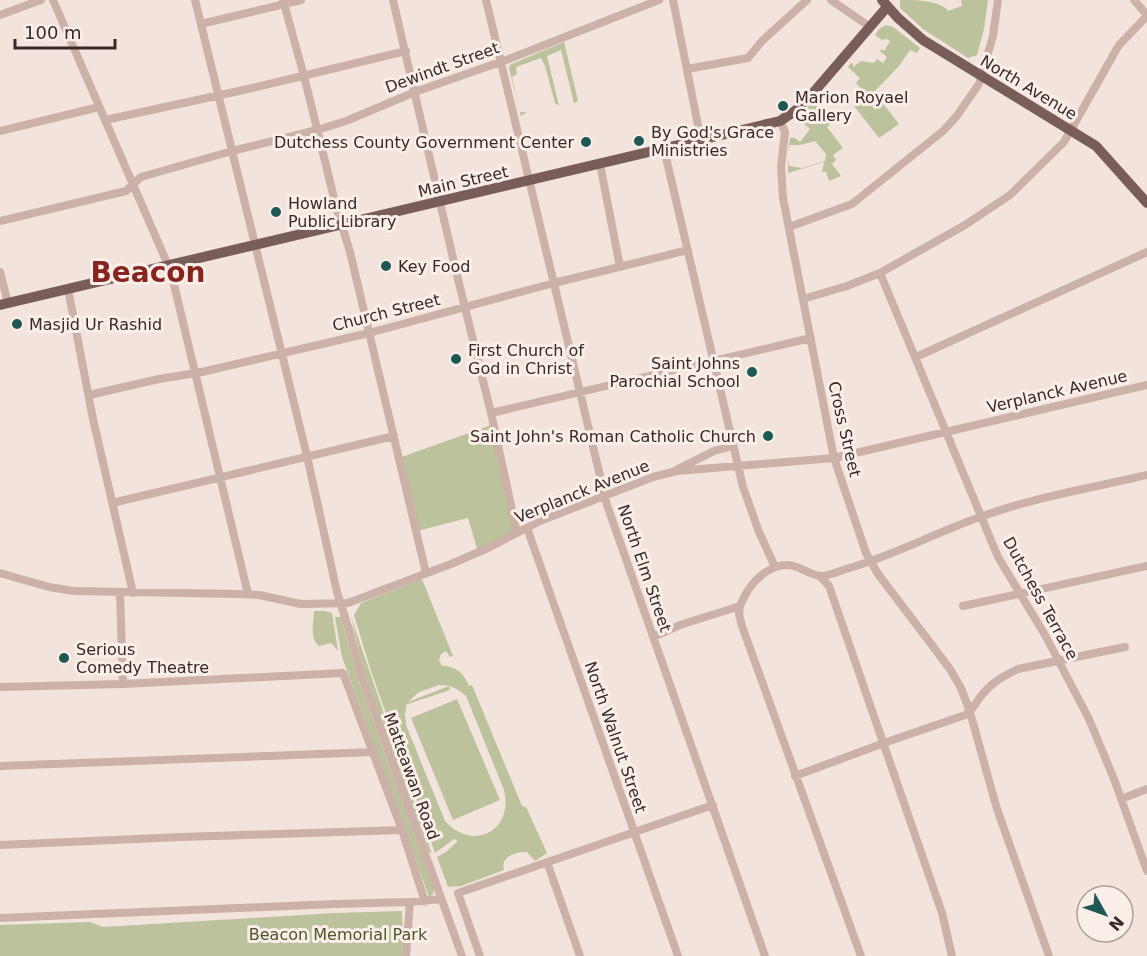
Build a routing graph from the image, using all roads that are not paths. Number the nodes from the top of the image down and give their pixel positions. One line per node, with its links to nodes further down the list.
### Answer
1 (41, 0): 15 (street)
2 (52, 0): 26 (street)
3 (195, 0): 17 (street, Matteawan Road)
4 (302, 0): 13 (street)
5 (393, 0): 19 (street)
6 (486, 0): 20 (street, North Elm Street)
7 (660, 0): 20 (street, Dewindt Street)
8 (672, 0): 21 (street)
9 (807, 0): 21 (street)
10 (831, 0): 18 (street)
11 (998, 0): 23 (street)
12 (1134, 0): 16 (street)
13 (283, 2): 17 (street); 22 (street)
14 (884, 4): 18 (main road, Main Street); 23 (main road, North Avenue)
15 (0, 15)
16 (1147, 16): 29 (street)
17 (201, 24): 25 (street, Matteawan Road)
18 (870, 27): 28 (main road, Main Street)
19 (406, 51): 22 (street); 24 (street)
20 (501, 62): 24 (street, Dewindt Street); 36 (street, North Elm Street)
21 (687, 69): 32 (street)
22 (304, 76): 25 (street); 30 (street)
23 (981, 76): 29 (main road, North Avenue); 42 (street)
24 (415, 92): 30 (street, Dewindt Street); 38 (street)
25 (218, 94): 27 (street); 34 (street, Matteawan Road)
26 (99, 108): 27 (street); 31 (street)
27 (105, 120): 37 (street)
28 (780, 121): 32 (main road, Main Street); 42 (street, Cross Street)
29 (1071, 129): 39 (main road, North Avenue); 49 (street)
30 (317, 130): 34 (street, Dewindt Street); 41 (street)
31 (0, 131)
32 (701, 140): 33 (main road, Main Street)
33 (664, 149): 35 (main road, Main Street); 44 (street)
34 (232, 150): 37 (street, Dewindt Street); 43 (street, Matteawan Road)
35 (600, 164): 36 (main road, Main Street); 47 (street)
36 (529, 181): 38 (main road, Main Street); 50 (street, North Elm Street)
37 (133, 185): 40 (street, Dewindt Street); 46 (street)
38 (440, 202): 41 (main road, Main Street); 54 (street)
39 (1147, 203)
40 (0, 221)
41 (342, 225): 43 (main road, Main Street); 55 (street)
42 (789, 227): 52 (street, Cross Street)
43 (256, 245): 46 (main road, Main Street); 57 (street, Matteawan Road)
44 (688, 250): 47 (street, Church Street); 59 (street)
45 (1147, 252): 58 (street)
46 (168, 266): 51 (main road, Main Street); 60 (street)
47 (620, 267): 50 (street, Church Street)
48 (0, 272): 53 (street)
49 (880, 273): 52 (street); 58 (street, Dutchess Terrace)
50 (554, 283): 54 (street, Church Street); 62 (street, North Elm Street)
51 (68, 290): 53 (main road, Main Street); 63 (street)
52 (803, 299): 56 (street, Cross Street)
53 (4, 304)
54 (466, 308): 55 (street, Church Street); 64 (street)
55 (369, 333): 57 (street, Church Street); 66 (street)
56 (811, 338): 59 (street); 69 (street, Cross Street)
57 (282, 353): 60 (street, Church Street); 68 (street, Matteawan Road)
58 (916, 357): 65 (street, Dutchess Terrace)
59 (714, 361): 62 (street); 67 (street)
60 (195, 373): 63 (street, Church Street); 73 (street)
61 (1147, 385): 65 (street, Verplanck Avenue)
62 (580, 393): 64 (street); 74 (street, North Elm Street)
63 (89, 395): 75 (street)
64 (491, 413): 78 (street)
65 (948, 432): 69 (street, Verplanck Avenue); 76 (street, Dutchess Terrace)
66 (394, 436): 68 (street); 83 (street)
67 (733, 446): 70 (street); 71 (street)
68 (307, 456): 73 (street); 89 (street, Matteawan Road)
69 (834, 458): 70 (street, Verplanck Avenue); 79 (street, Cross Street)
70 (739, 467): 71 (street, Verplanck Avenue); 81 (street)
71 (671, 473): 74 (street, Verplanck Avenue)
72 (1147, 475): 76 (street)
73 (220, 477): 75 (street); 88 (street)
74 (604, 496): 77 (street, Verplanck Avenue); 92 (street, North Elm Street)
75 (112, 503): 86 (street)
76 (981, 516): 79 (street); 87 (street, Dutchess Terrace)
77 (527, 528): 78 (street, Verplanck Avenue); 106 (street, North Walnut Street)
78 (518, 533): 83 (street, Verplanck Avenue)
79 (870, 563): 84 (street); 97 (street, Cross Street)
80 (1147, 566): 87 (street)
81 (776, 567): 84 (street); 90 (street)
82 (0, 573): 85 (street, Verplanck Avenue)
83 (426, 573): 89 (street, Verplanck Avenue)
84 (820, 576): 98 (street)
85 (120, 593): 86 (street, Verplanck Avenue); 95 (street)
86 (133, 593): 88 (street, Verplanck Avenue)
87 (1018, 593): 91 (street); 94 (street, Dutchess Terrace)
88 (248, 594): 89 (street, Verplanck Avenue)
89 (341, 603): 110 (street, Matteawan Road)
90 (740, 606): 92 (street); 101 (street)
91 (963, 606)
92 (653, 637): 104 (street, North Elm Street)
93 (1125, 647): 94 (street)
94 (1058, 660): 97 (street); 103 (street, Dutchess Terrace)
95 (123, 684): 96 (street); 99 (street)
96 (0, 687)
97 (970, 712): 98 (street); 122 (street, Cross Street)
98 (884, 742): 101 (street); 121 (street)
99 (374, 752): 100 (street); 105 (street)
100 (0, 766)
101 (795, 776): 120 (street)
102 (1147, 789): 103 (street)
103 (1121, 799): 109 (street, Dutchess Terrace)
104 (713, 805): 106 (street); 119 (street, North Elm Street)
105 (402, 830): 107 (street); 112 (street)
106 (634, 832): 108 (street); 118 (street, North Walnut Street)
107 (0, 845)
108 (547, 862): 116 (street); 117 (street)
109 (1147, 871)
110 (441, 899): 112 (street); 115 (street, Matteawan Road)
111 (410, 902): 112 (street); 113 (street); 114 (street)
112 (425, 902)
113 (0, 918)
114 (406, 956)
115 (462, 956)
116 (480, 956)
117 (580, 956)
118 (678, 956)
119 (765, 956)
120 (861, 956)
121 (952, 956)
122 (1049, 956)

